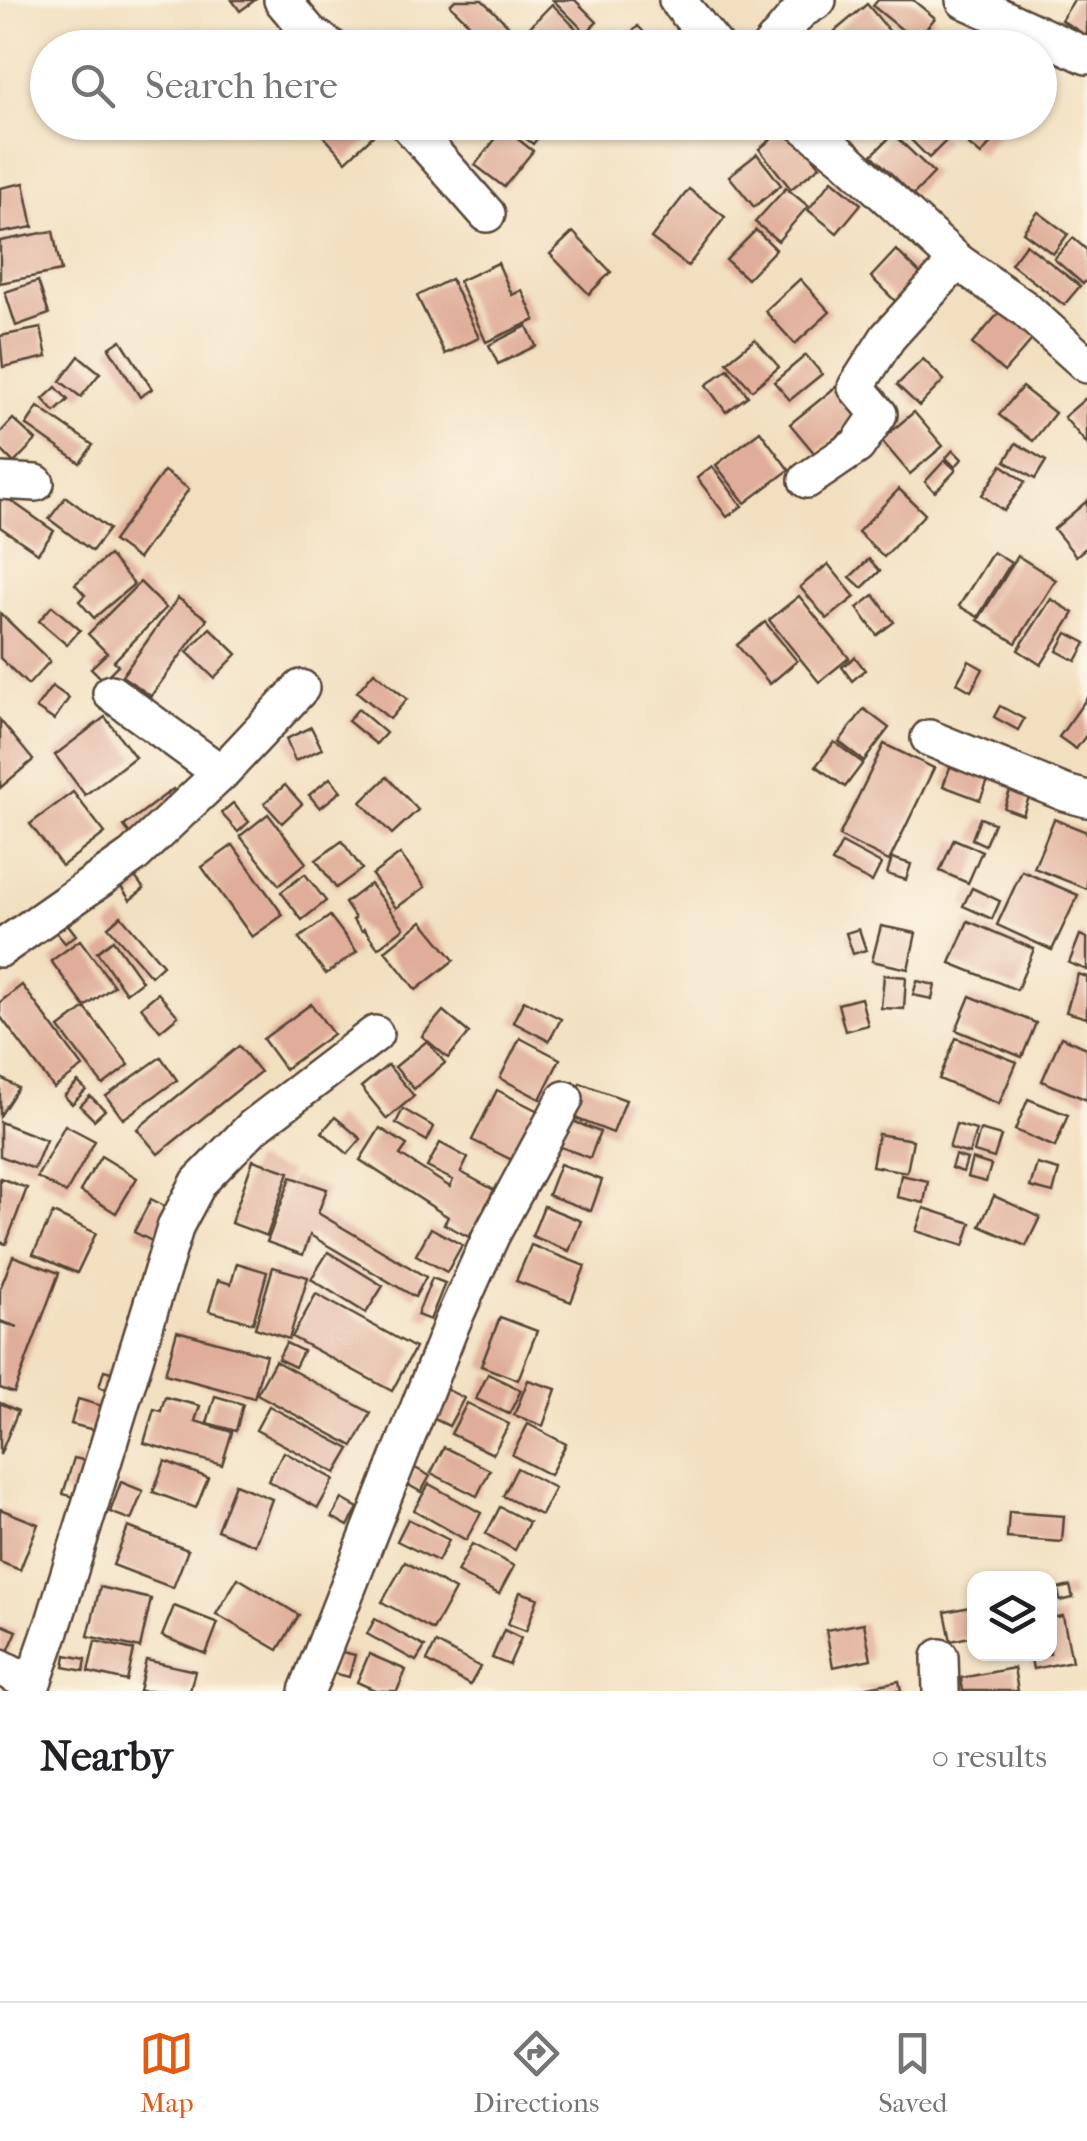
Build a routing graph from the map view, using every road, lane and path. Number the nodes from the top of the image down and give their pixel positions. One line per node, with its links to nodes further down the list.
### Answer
1 (282, 0): 5 (street)
2 (676, 0): 6 (street)
3 (818, 0): 7 (street)
4 (964, 0): 8 (street)
5 (307, 30)
6 (702, 30)
7 (784, 30)
8 (1030, 30)
9 (1057, 42): 10 (street)
10 (1087, 56)
11 (422, 140): 13 (street)
12 (822, 140): 14 (street)
13 (487, 214)
14 (957, 260): 15 (street); 16 (street)
15 (1087, 365)
16 (807, 480)
17 (0, 481): 18 (street)
18 (36, 484)
19 (302, 688): 22 (street)
20 (111, 693): 22 (street)
21 (929, 738): 23 (street)
22 (221, 773): 24 (street)
23 (1087, 799)
24 (0, 948)
25 (375, 1034): 28 (street)
26 (565, 1099): 29 (street)
27 (0, 1667): 28 (street)
28 (31, 1688)
29 (308, 1691)

